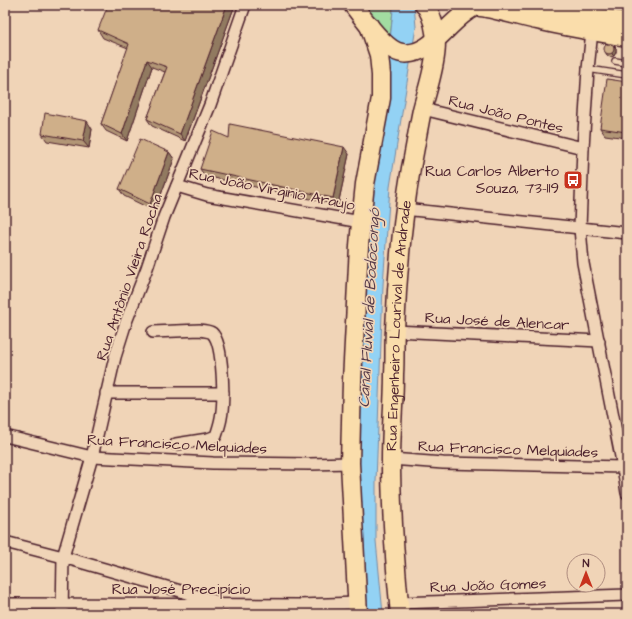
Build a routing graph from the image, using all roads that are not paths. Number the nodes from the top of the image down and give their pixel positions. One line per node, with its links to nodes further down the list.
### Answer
1 (245, 5): 16 (street, Rua Antônio Vieira Rocha)
2 (353, 5): 6 (main road)
3 (424, 5): 9 (main road)
4 (536, 5): 7 (main road)
5 (627, 22): 7 (main road)
6 (369, 25): 9 (main road); 18 (main road)
7 (594, 25): 8 (main road); 9 (main road); 12 (street)
8 (627, 37)
9 (431, 38): 14 (main road, Rua Engenheiro Lourival de Andrade)
10 (615, 61): 11 (lane)
11 (627, 63)
12 (588, 69): 13 (lane); 15 (street)
13 (627, 75)
14 (423, 109): 15 (street, Rua João Pontes); 17 (main road, Rua Engenheiro Lourival de Andrade)
15 (583, 148): 19 (street)
16 (177, 186): 18 (street, Rua João Virginio Araujo); 24 (street, Rua Antônio Vieira Rocha)
17 (404, 209): 19 (street); 21 (main road, Rua Engenheiro Lourival de Andrade)
18 (361, 222): 30 (main road)
19 (580, 228): 20 (street); 23 (street)
20 (627, 233)
21 (394, 331): 23 (street, Rua José de Alencar); 29 (main road, Rua Engenheiro Lourival de Andrade)
22 (153, 332): 25 (street)
23 (598, 340): 31 (street)
24 (106, 393): 25 (street); 28 (street, Rua Antônio Vieira Rocha)
25 (223, 394): 27 (street)
26 (5, 436): 28 (street, Rua Francisco Melquiades)
27 (176, 444)
28 (92, 458): 30 (street, Rua Francisco Melquiades); 34 (street, Rua Antônio Vieira Rocha)
29 (391, 459): 31 (street, Rua Francisco Melquiades); 39 (main road, Rua Engenheiro Lourival de Andrade)
30 (350, 463): 38 (main road)
31 (623, 467): 32 (street)
32 (627, 493)
33 (5, 542): 34 (street)
34 (63, 557): 37 (street); 40 (street, Rua Antônio Vieira Rocha)
35 (627, 595): 39 (street, Rua João Gomes)
36 (5, 604): 40 (street, Rua José Precipício)
37 (228, 605): 38 (street, Rua José Precipício); 40 (street, Rua José Precipício)
38 (358, 608)
39 (399, 608)
40 (62, 609)

